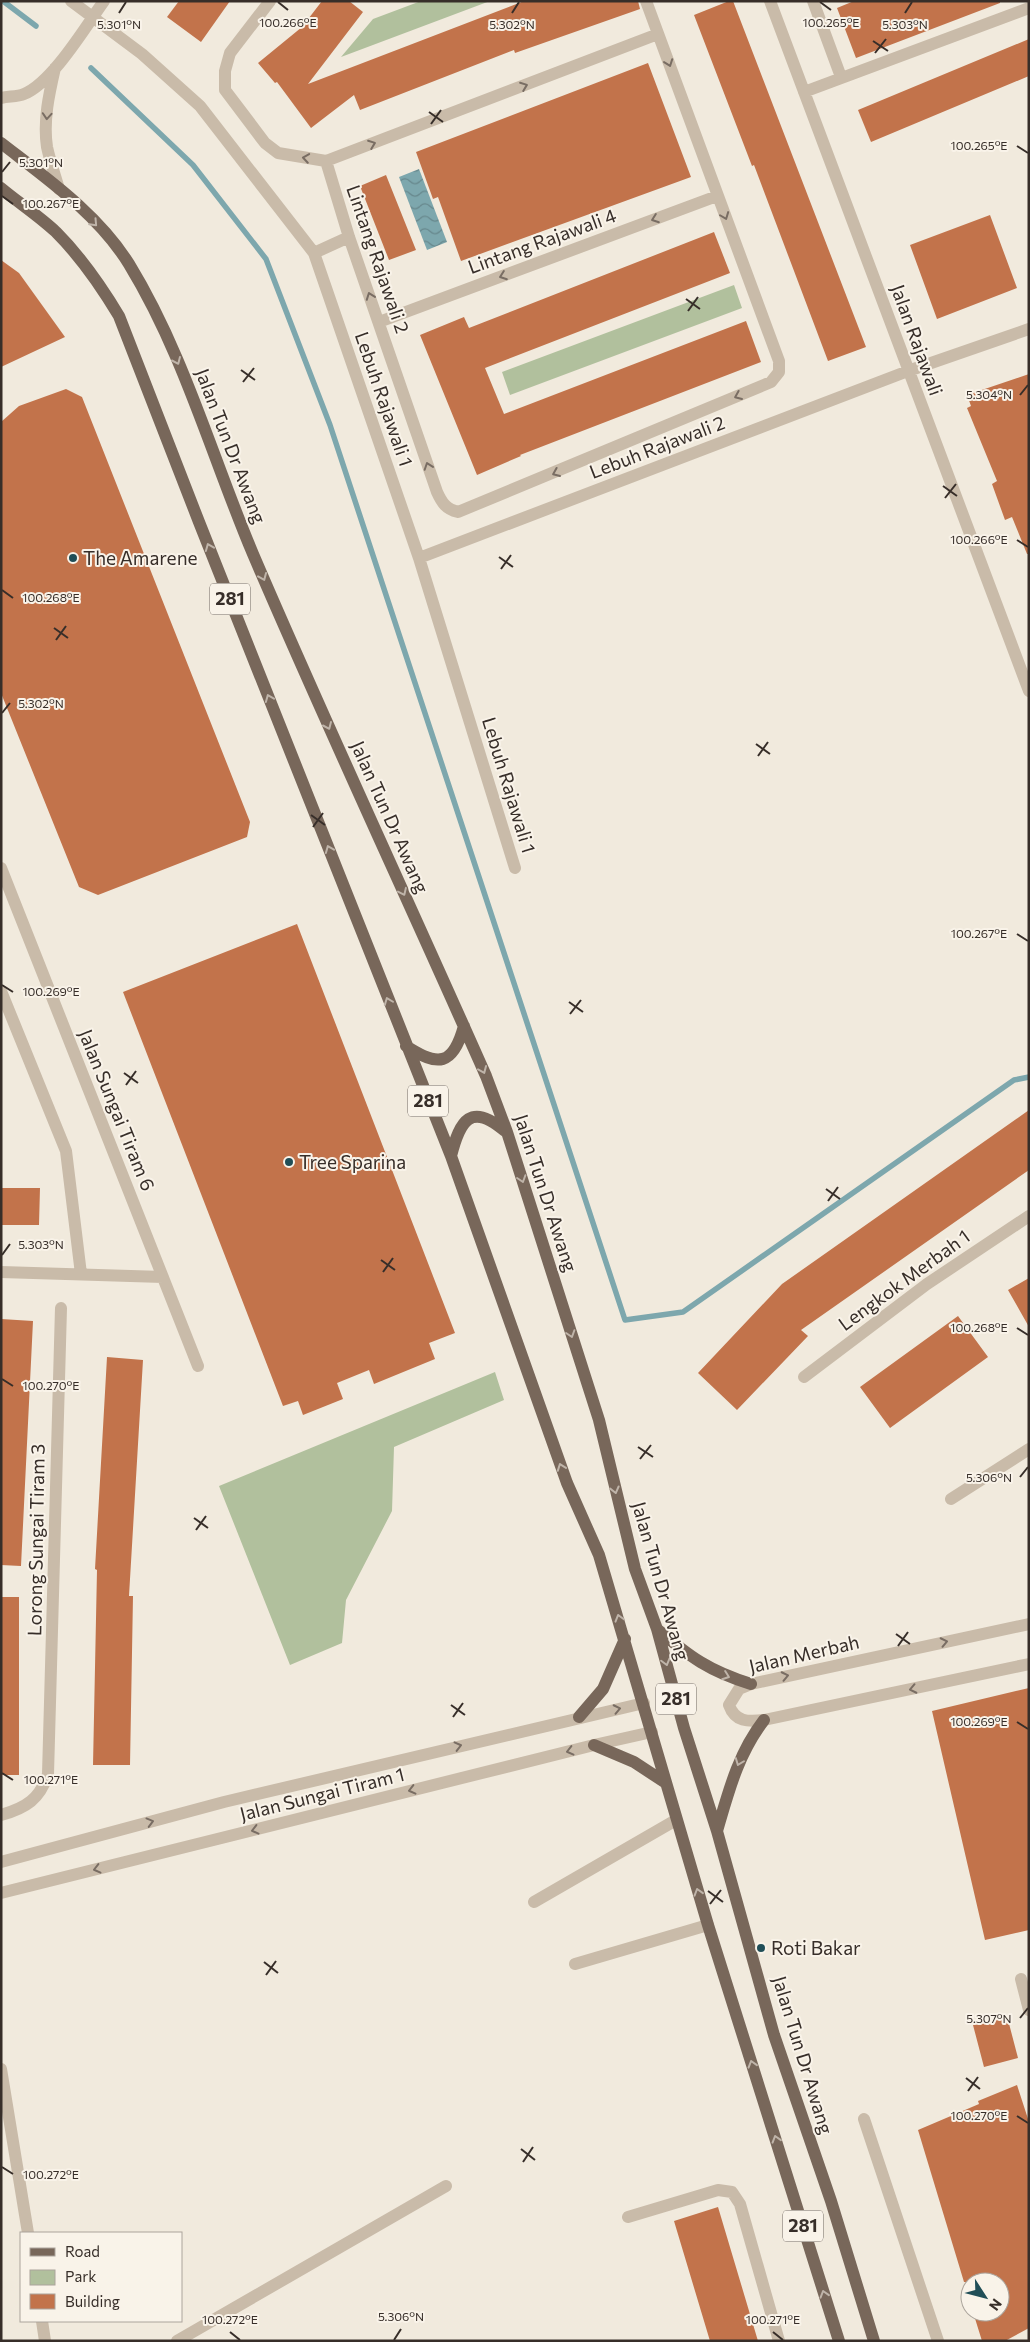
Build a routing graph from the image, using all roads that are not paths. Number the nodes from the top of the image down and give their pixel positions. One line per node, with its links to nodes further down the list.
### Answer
1 (71, 1): 8 (street, Lebuh Rajawali 1)
2 (104, 1): 8 (street)
3 (270, 1): 15 (street, one-way to 3)
4 (646, 1): 9 (street)
5 (770, 1): 12 (street, Jalan Rajawali)
6 (813, 1): 11 (street)
7 (1029, 8): 11 (street)
8 (92, 17): 10 (street); 20 (street, Lebuh Rajawali 1)
9 (658, 34): 15 (street, one-way to 9); 18 (street, one-way to 18)
10 (55, 68): 13 (street); 17 (street, one-way to 17)
11 (841, 77): 12 (street)
12 (804, 92): 23 (street, Jalan Rajawali)
13 (1, 98)
14 (1, 143): 17 (main road, Jalan Tun Dr Awang / 281)
15 (326, 161): 19 (street, Lintang Rajawali 2)
16 (1, 188): 30 (main road, 281, one-way to 16)
17 (59, 189): 29 (main road, Jalan Tun Dr Awang / 281, one-way to 29)
18 (718, 196): 21 (street, Lintang Rajawali 4, one-way to 21); 21 (street, Lintang Rajawali 2, one-way to 21)
19 (349, 237): 20 (street); 21 (street, Lintang Rajawali 2, one-way to 19)
20 (314, 253): 24 (street, Lebuh Rajawali 1)
21 (379, 322)
22 (1029, 329): 23 (street, Lebuh Rajawali 2)
23 (908, 371): 24 (street, Lebuh Rajawali 2); 25 (street, Jalan Rajawali)
24 (419, 558): 27 (street, Lebuh Rajawali 1)
25 (1029, 691)
26 (1, 868): 36 (street, Jalan Sungai Tiram 6)
27 (515, 868)
28 (1, 991): 35 (street)
29 (464, 1026): 30 (main road); 31 (main road, Jalan Tun Dr Awang / 281, one-way to 31)
30 (406, 1046): 32 (main road, 281)
31 (507, 1132): 32 (main road); 43 (main road, Jalan Tun Dr Awang / 281, one-way to 43)
32 (451, 1156): 44 (main road, 281, one-way to 32)
33 (1029, 1216): 39 (street, Lengkok Merbah 1)
34 (1, 1272): 35 (street)
35 (81, 1274): 36 (street)
36 (163, 1277): 38 (street, Jalan Sungai Tiram 6)
37 (61, 1308): 53 (street, Lorong Sungai Tiram 3)
38 (198, 1366)
39 (804, 1377)
40 (1029, 1449): 41 (street)
41 (951, 1499)
42 (1029, 1624): 46 (street, Jalan Merbah, one-way to 42)
43 (657, 1629): 46 (main road, one-way to 46); 55 (main road, Jalan Tun Dr Awang / 281, one-way to 55)
44 (625, 1639): 47 (main road, 281); 48 (main road)
45 (1029, 1664): 49 (street, Jalan Merbah, one-way to 49)
46 (751, 1684): 49 (street, Jalan Merbah)
47 (644, 1703): 48 (street, Jalan Sungai Tiram 1, one-way to 47); 50 (main road, 281)
48 (579, 1717): 56 (street, Jalan Sungai Tiram 1, one-way to 48)
49 (764, 1720): 55 (main road, one-way to 55)
50 (652, 1732): 51 (street, Jalan Sungai Tiram 1); 52 (main road, 281)
51 (594, 1745): 52 (main road); 57 (street, Jalan Sungai Tiram 1, one-way to 57)
52 (666, 1784): 54 (main road, 281)
53 (1, 1815)
54 (676, 1820): 58 (street); 59 (main road, 281, one-way to 54)
55 (717, 1830): 73 (main road, Jalan Tun Dr Awang / 281)
56 (1, 1862)
57 (1, 1893)
58 (534, 1902)
59 (708, 1925): 60 (street); 72 (main road, 281, one-way to 59)
60 (575, 1964)
61 (1021, 1979): 62 (street)
62 (1029, 2010)
63 (1, 2070): 67 (street)
64 (864, 2119): 74 (street)
65 (446, 2186): 70 (street)
66 (628, 2217): 71 (street)
67 (28, 2232)
68 (42, 2322): 69 (street)
69 (44, 2341)
70 (178, 2341)
71 (779, 2341)
72 (839, 2341)
73 (874, 2341)
74 (938, 2341)

